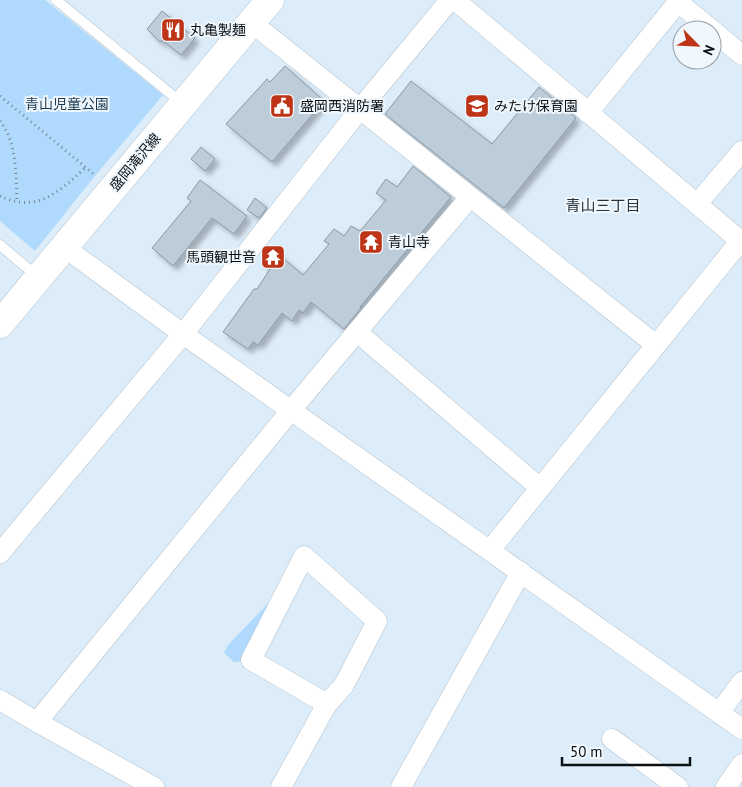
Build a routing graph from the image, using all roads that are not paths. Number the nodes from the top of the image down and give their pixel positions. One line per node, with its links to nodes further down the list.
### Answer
1 (56, 0): 10 (lane)
2 (270, 0): 7 (main road, 盛岡滝沢線)
3 (450, 0): 11 (street)
4 (455, 0): 12 (street)
5 (679, 1): 6 (street); 12 (street)
6 (701, 20)
7 (251, 22): 10 (main road, 盛岡滝沢線); 11 (street)
8 (722, 38): 9 (street)
9 (742, 55)
10 (183, 104): 18 (main road, 盛岡滝沢線)
11 (360, 109): 14 (street); 22 (street)
12 (588, 112): 15 (street)
13 (742, 150): 15 (street)
14 (470, 197): 21 (street); 23 (street)
15 (696, 204): 16 (street)
16 (741, 241): 23 (street)
17 (0, 245): 19 (lane)
18 (64, 247): 19 (main road, 盛岡滝沢線); 22 (street)
19 (39, 277): 20 (main road, 盛岡滝沢線)
20 (0, 324)
21 (356, 332): 24 (street); 25 (street)
22 (183, 334): 24 (street); 27 (street)
23 (656, 345): 25 (street)
24 (292, 409): 26 (street); 33 (street)
25 (540, 488): 26 (street)
26 (490, 550): 28 (street)
27 (0, 554)
28 (520, 572): 32 (street); 39 (street)
29 (742, 682): 32 (street)
30 (0, 700): 33 (street)
31 (328, 704): 31 (street); 38 (street)
32 (719, 713): 34 (street)
33 (37, 722): 37 (street)
34 (742, 730)
35 (612, 739): 40 (street)
36 (742, 764): 41 (street)
37 (154, 787)
38 (282, 787)
39 (401, 787)
40 (678, 787)
41 (726, 787)

